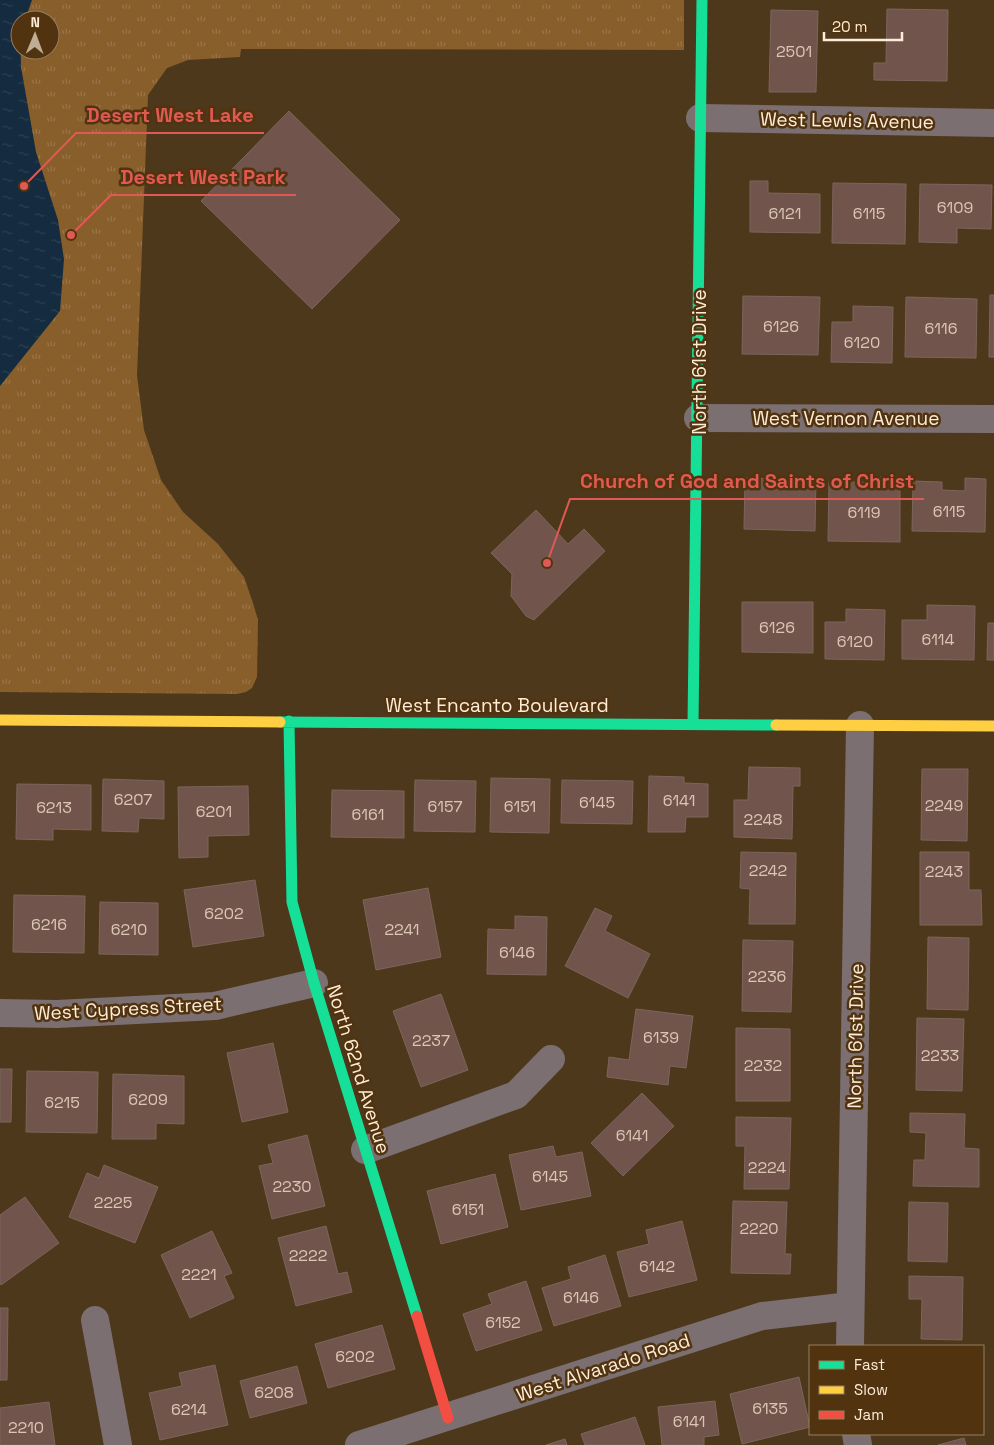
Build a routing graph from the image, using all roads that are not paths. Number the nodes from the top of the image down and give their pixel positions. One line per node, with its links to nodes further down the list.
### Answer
1 (702, 0): 2 (street, North 61st Drive)
2 (700, 118): 3 (street, West Lewis Avenue); 4 (street, North 61st Drive)
3 (994, 123)
4 (698, 418): 5 (street, West Vernon Avenue); 8 (street, North 61st Drive)
5 (994, 419)
6 (0, 720): 7 (street, West Encanto Boulevard)
7 (289, 721): 8 (street, West Encanto Boulevard); 11 (street, North 62nd Avenue)
8 (694, 724): 9 (street, West Encanto Boulevard)
9 (860, 725): 10 (street, West Encanto Boulevard); 15 (street, North 61st Drive)
10 (994, 726)
11 (314, 984): 12 (street, West Cypress Street); 14 (street, North 62nd Avenue)
12 (0, 1013)
13 (551, 1059): 14 (street)
14 (365, 1150): 18 (street, North 62nd Avenue)
15 (850, 1306): 17 (street, North 61st Drive); 18 (street, West Alvarado Road)
16 (95, 1320): 19 (street)
17 (850, 1345)
18 (448, 1418): 20 (street, West Alvarado Road)
19 (118, 1445)
20 (359, 1445)

